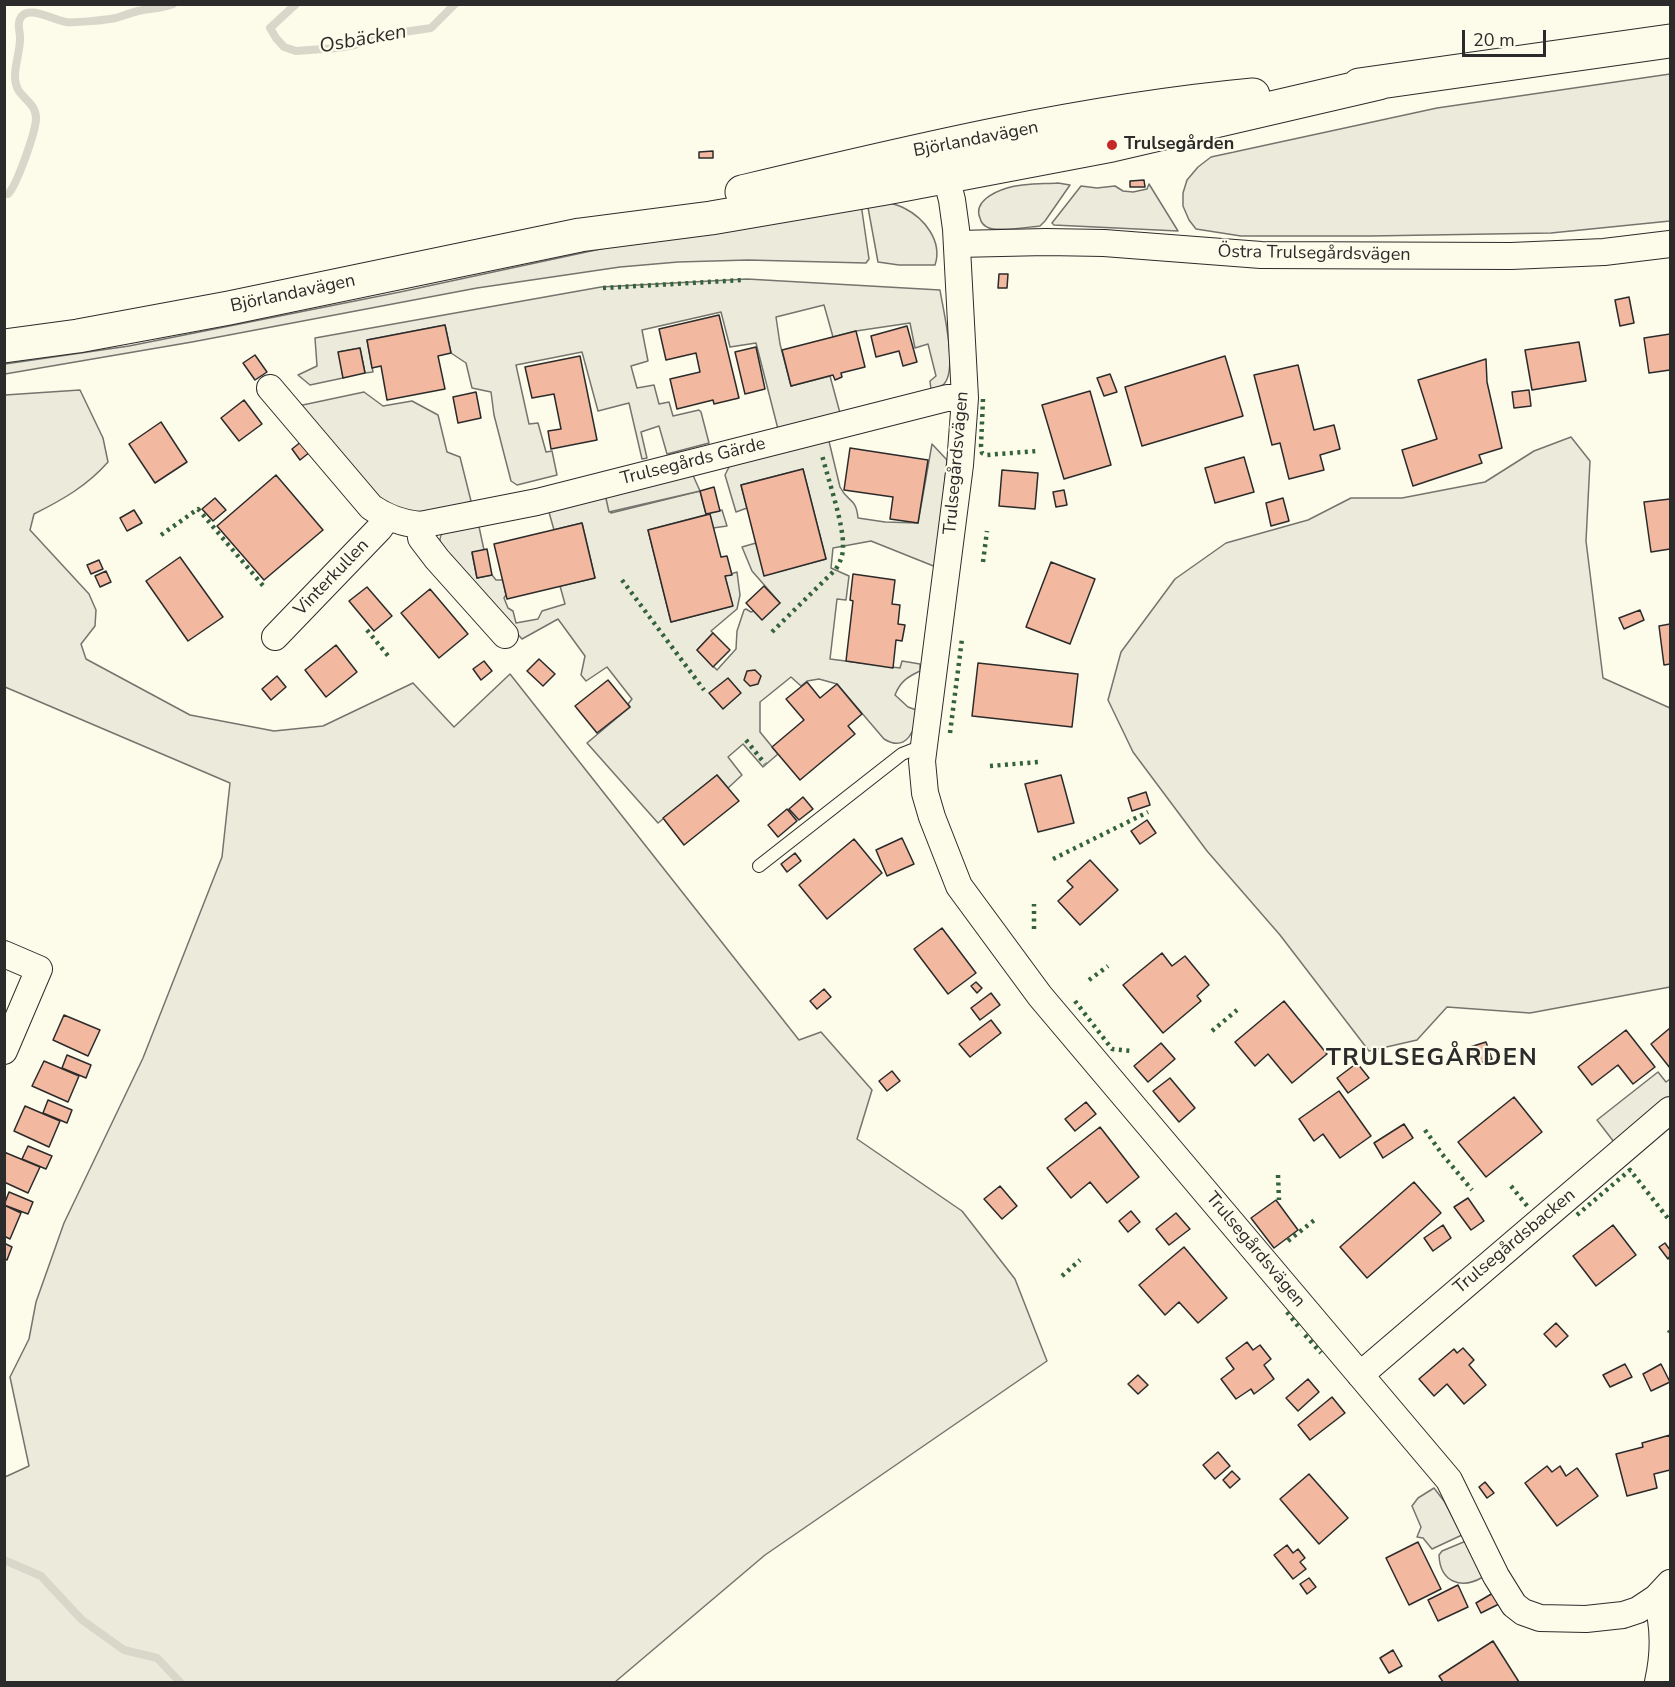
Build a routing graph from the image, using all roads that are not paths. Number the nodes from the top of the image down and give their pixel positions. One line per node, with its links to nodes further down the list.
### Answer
1 (1671, 41): 2 (street, Björlandavägen)
2 (942, 162): 3 (street, Trulsegårdsvägen); 5 (street, Björlandavägen)
3 (957, 244): 4 (street, Östra Trulsegårdsvägen); 7 (street, Trulsegårdsvägen)
4 (1671, 244)
5 (4, 346)
6 (270, 388): 8 (street, Trulsegårds Gärde)
7 (965, 398): 9 (street, Trulsegårds Gärde); 12 (street, Trulsegårdsvägen)
8 (387, 518): 9 (street, Trulsegårds Gärde); 11 (street, Vinterkullen)
9 (420, 525): 10 (street)
10 (505, 635)
11 (275, 637)
12 (923, 749): 13 (lane); 17 (street, Trulsegårdsvägen)
13 (759, 866)
14 (4, 954): 15 (street)
15 (4, 1051)
16 (1671, 1110): 17 (street, Trulsegårdsbacken)
17 (1360, 1375): 18 (street, Trulsegårdsvägen)
18 (1663, 1591): 19 (street)
19 (1658, 1683)

